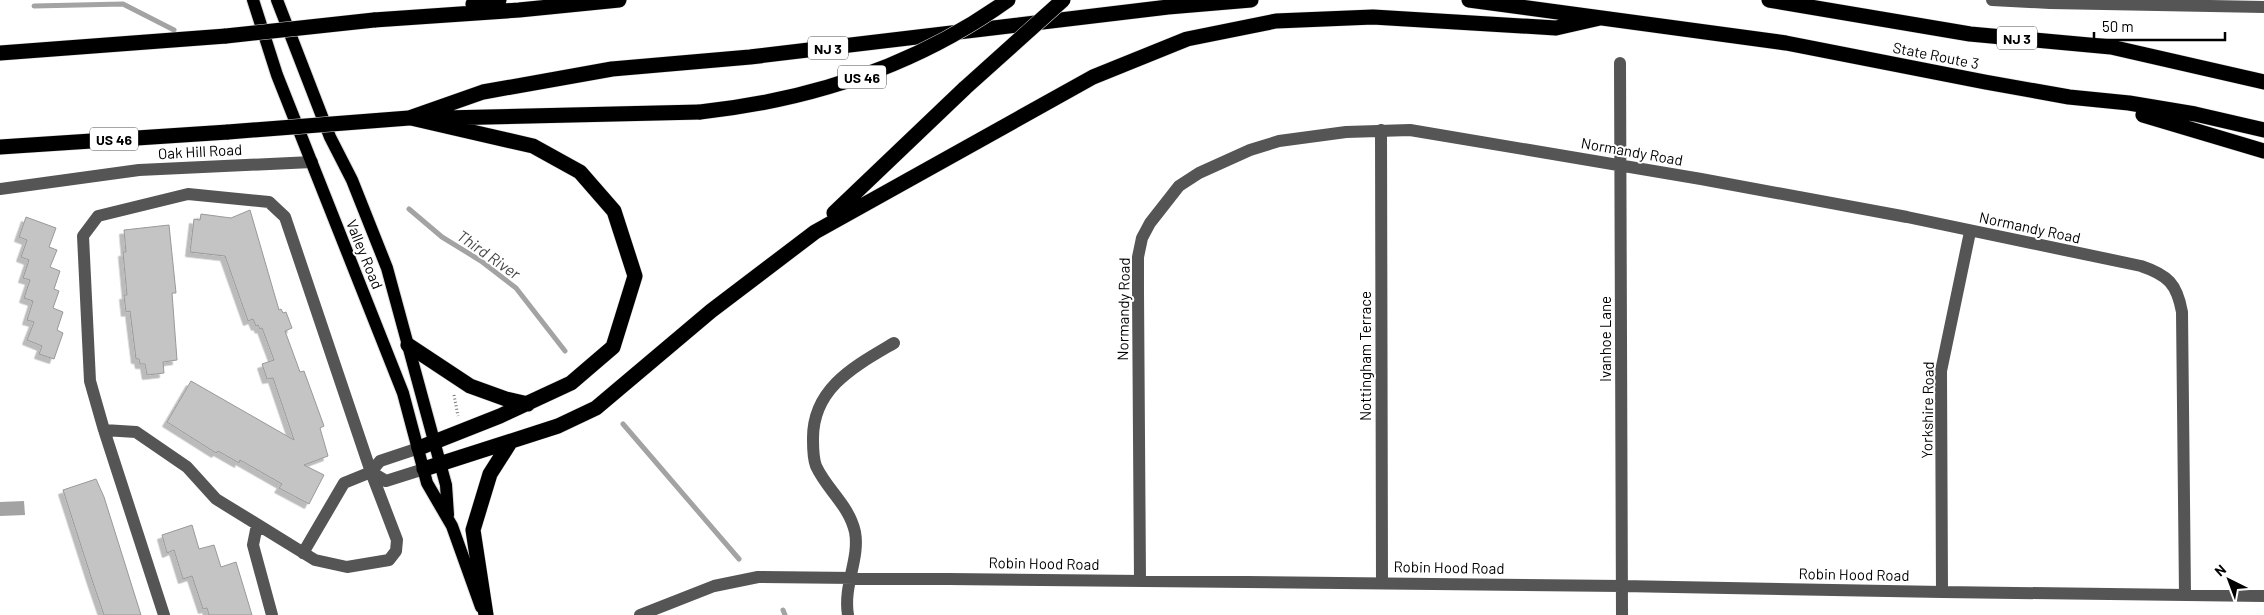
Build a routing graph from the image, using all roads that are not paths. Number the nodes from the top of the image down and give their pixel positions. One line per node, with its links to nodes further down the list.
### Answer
1 (253, 0): 23 (main road, Valley Road)
2 (278, 0): 29 (main road, Valley Road)
3 (499, 0): 13 (highway)
4 (618, 0): 13 (highway)
5 (1008, 0): 18 (highway, US 46, bridge)
6 (1064, 0): 26 (highway, bridge)
7 (1251, 0): 18 (highway, NJ 3)
8 (1469, 0): 12 (highway, State Route 3)
9 (1769, 0): 16 (highway, State Route 3 / NJ 3)
10 (1992, 0): 11 (street)
11 (2264, 7)
12 (1600, 18): 17 (highway, State Route 3); 26 (highway)
13 (374, 20): 14 (highway, bridge)
14 (4, 54)
15 (1620, 63): 24 (street, Ivanhoe Lane)
16 (2264, 82)
17 (2069, 97): 20 (highway, State Route 3); 22 (highway)
18 (409, 118): 21 (highway, US 46, bridge); 30 (highway)
19 (1381, 130): 24 (street, Normandy Road); 42 (street, Normandy Road); 43 (street, Nottingham Terrace)
20 (2264, 130)
21 (0, 147)
22 (2264, 151)
23 (312, 162): 25 (street, Oak Hill Road); 34 (main road, Valley Road)
24 (1620, 166): 27 (street, Normandy Road); 44 (street, Ivanhoe Lane)
25 (0, 189)
26 (814, 232): 32 (highway)
27 (1970, 232): 45 (street, Yorkshire Road); 46 (street, Normandy Road)
28 (894, 344): 41 (street)
29 (408, 345): 30 (highway); 33 (main road, Valley Road)
30 (528, 404): 33 (highway)
31 (104, 430): 37 (street); 39 (street); 48 (street)
32 (512, 441): 35 (highway); 50 (highway)
33 (433, 443): 34 (highway); 35 (main road, Valley Road)
34 (419, 448): 36 (main road, Valley Road); 37 (street)
35 (439, 464): 36 (highway); 38 (main road, Valley Road)
36 (424, 469): 37 (street); 38 (main road, Valley Road)
37 (372, 472): 40 (street); 40 (street)
38 (449, 519): 50 (main road, Valley Road)
39 (257, 525): 40 (street); 49 (street)
40 (303, 553)
41 (849, 577): 42 (street, Robin Hood Road); 51 (street, Robin Hood Road); 52 (street)
42 (1140, 581): 43 (street, Robin Hood Road)
43 (1382, 583): 44 (street, Robin Hood Road)
44 (1622, 586): 45 (street, Robin Hood Road); 53 (street, Ivanhoe Lane)
45 (1942, 592): 46 (street, Robin Hood Road)
46 (2185, 595): 47 (street, Robin Hood Road)
47 (2264, 596)
48 (164, 615)
49 (272, 615)
50 (485, 615)
51 (640, 615)
52 (848, 615)
53 (1622, 615)

